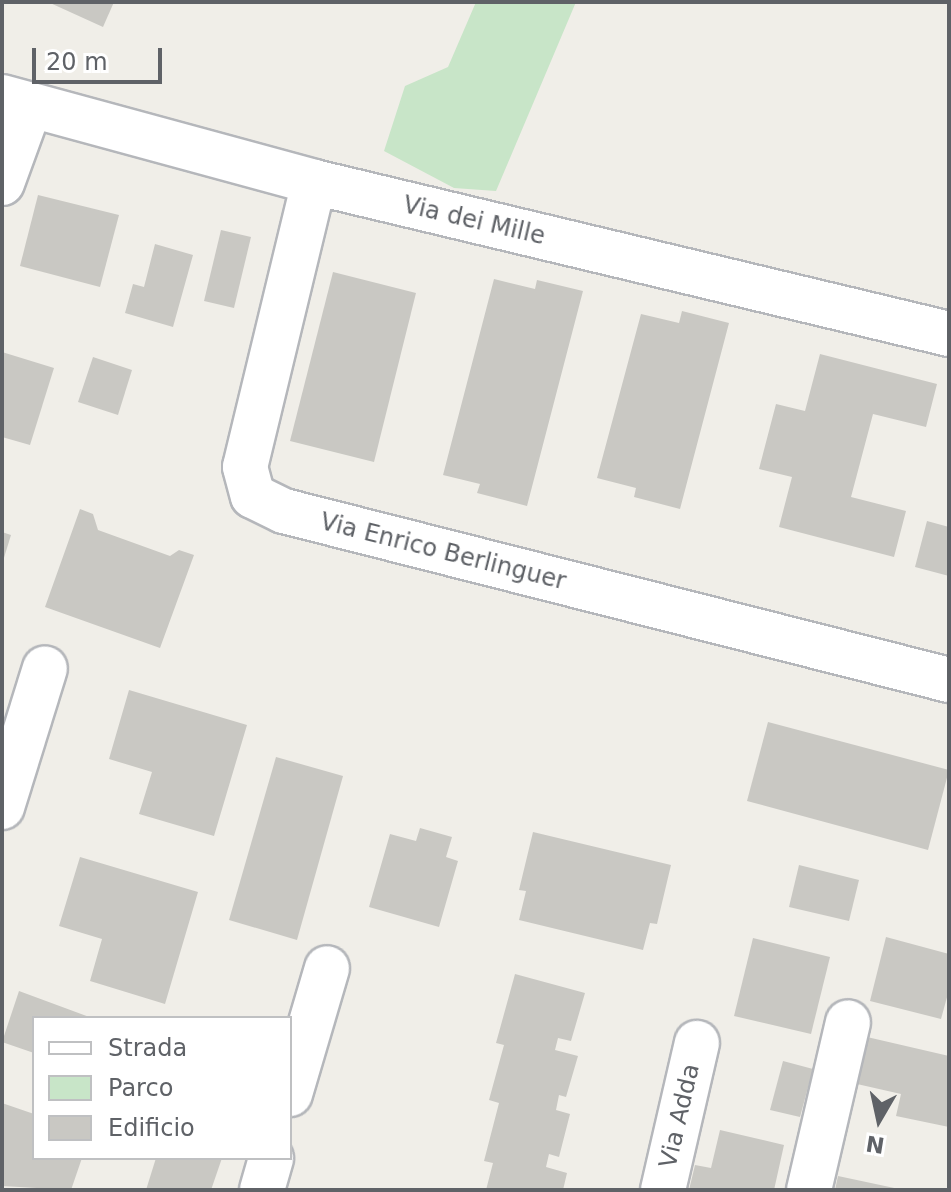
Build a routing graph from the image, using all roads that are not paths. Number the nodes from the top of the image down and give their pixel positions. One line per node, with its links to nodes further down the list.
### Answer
1 (16, 102): 2 (street, Via dei Mille); 3 (street)
2 (314, 182): 4 (street, Via dei Mille); 6 (street, Via Enrico Berlinguer)
3 (2, 183)
4 (949, 334)
5 (45, 668): 7 (street)
6 (949, 680)
7 (2, 807)
8 (327, 968): 11 (street)
9 (848, 1022): 15 (street)
10 (697, 1043): 14 (street, Via Adda)
11 (292, 1087)
12 (270, 1160): 13 (street)
13 (262, 1190)
14 (663, 1190)
15 (809, 1190)

